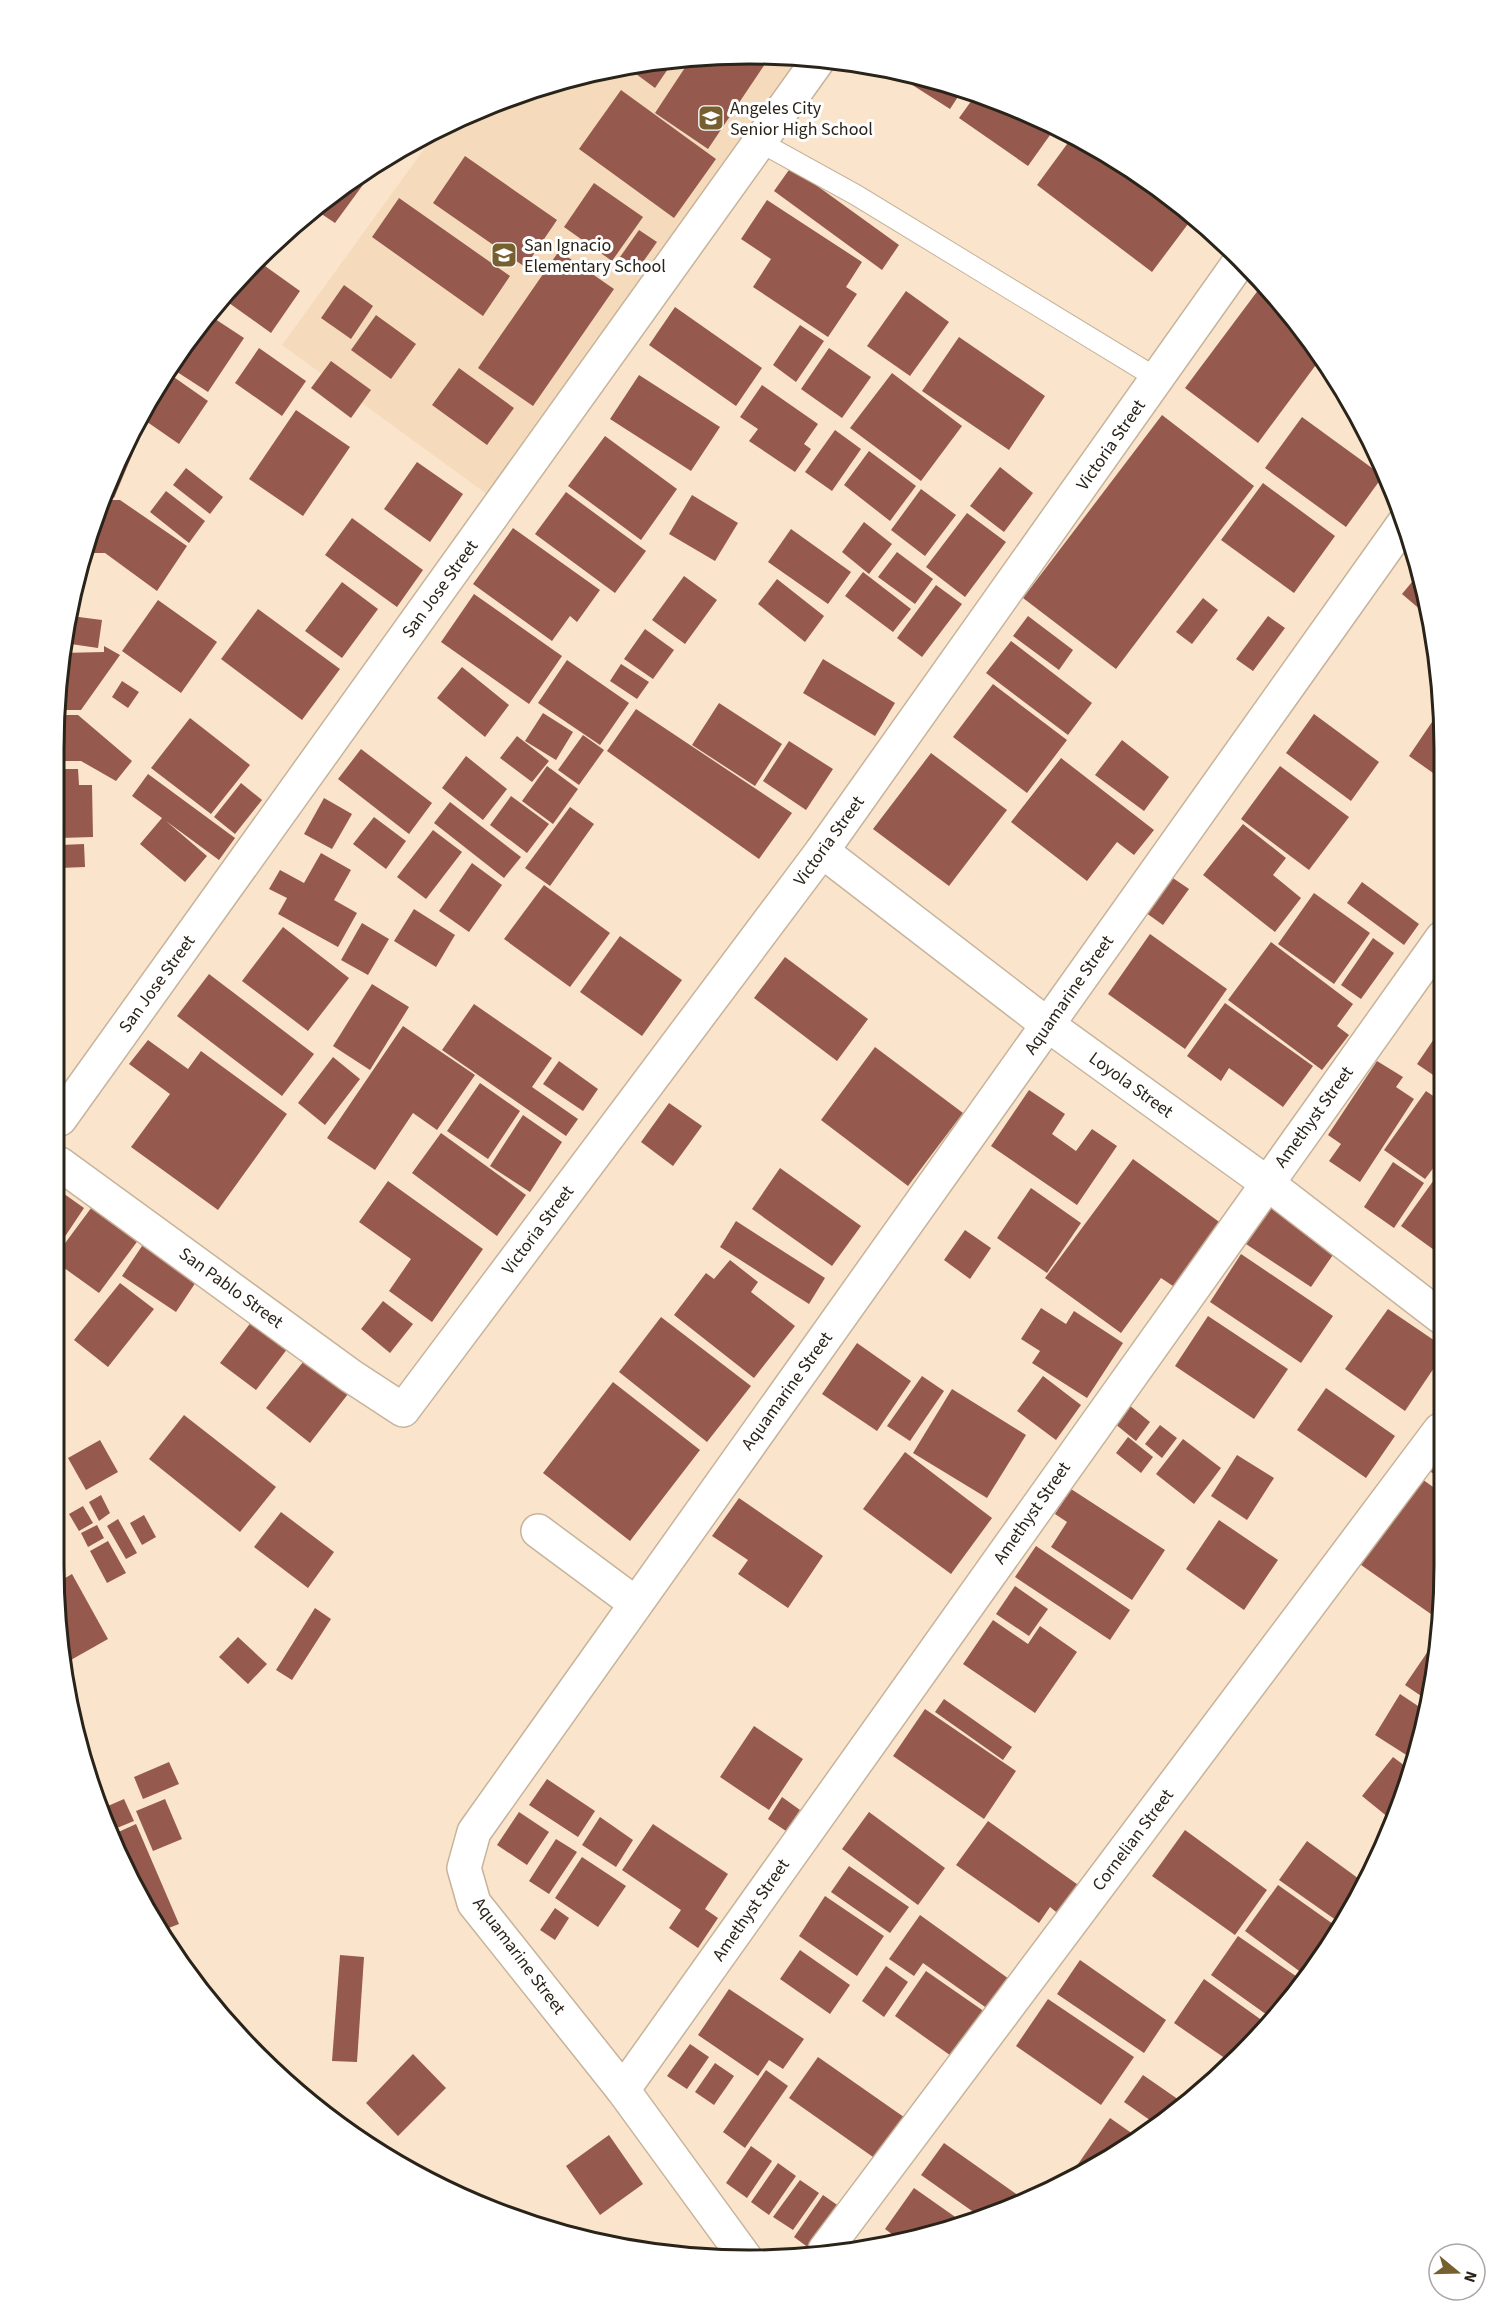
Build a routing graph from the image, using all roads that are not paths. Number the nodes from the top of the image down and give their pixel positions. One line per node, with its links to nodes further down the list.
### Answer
1 (813, 68): 2 (street, San Jose Street)
2 (760, 142): 4 (lane); 9 (street, San Jose Street)
3 (1236, 267): 4 (street, Victoria Street)
4 (1158, 379): 6 (street, Victoria Street)
5 (1399, 531): 8 (street, Aquamarine Street)
6 (822, 851): 8 (street, Loyola Street); 13 (street, Victoria Street)
7 (1434, 949): 11 (street, Amethyst Street)
8 (1048, 1025): 11 (street, Loyola Street); 16 (street, Aquamarine Street)
9 (64, 1113)
10 (64, 1167): 13 (street, San Pablo Street)
11 (1267, 1183): 12 (street, Loyola Street); 17 (street, Amethyst Street)
12 (1434, 1312)
13 (403, 1410)
14 (1434, 1438): 18 (street, Cornelian Street)
15 (538, 1531): 16 (street)
16 (635, 1603): 17 (street, Aquamarine Street)
17 (623, 2090): 19 (street, Aquamarine Street)
18 (829, 2245)
19 (739, 2250)

